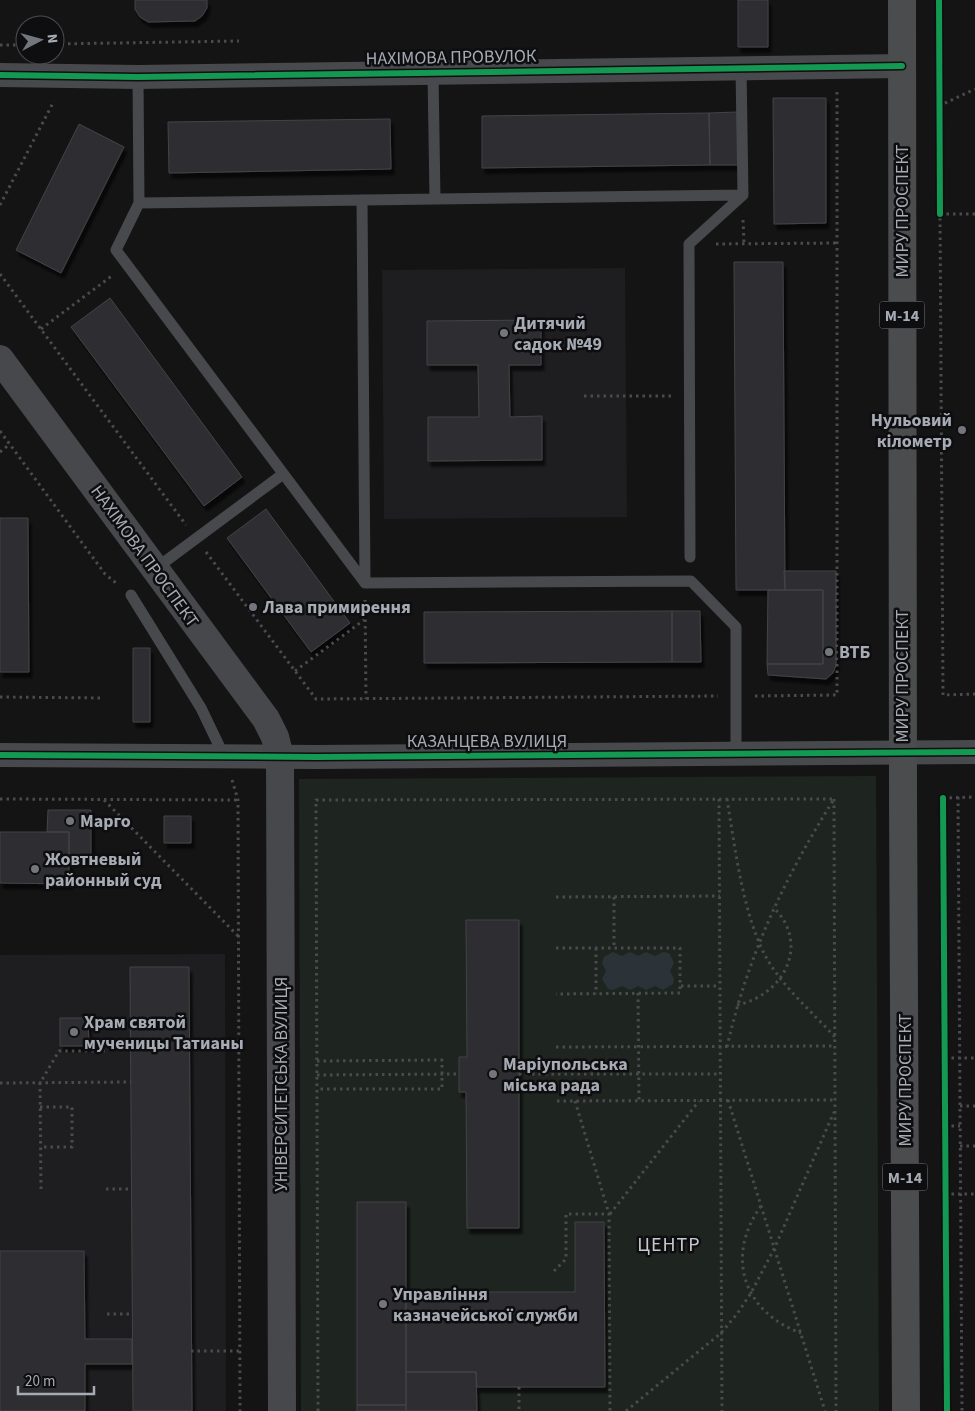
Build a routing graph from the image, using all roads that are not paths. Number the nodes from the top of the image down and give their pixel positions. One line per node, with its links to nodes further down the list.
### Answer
1 (902, 0): 2 (highway, МИРУ ПРОСПЕКТ / М-14)
2 (902, 66): 3 (street, НАХІМОВА ПРОВУЛОК); 18 (highway, МИРУ ПРОСПЕКТ / М-14)
3 (741, 68): 4 (street, НАХІМОВА ПРОВУЛОК); 7 (lane)
4 (433, 73): 6 (street, НАХІМОВА ПРОВУЛОК); 8 (lane)
5 (0, 75): 6 (street, НАХІМОВА ПРОВУЛОК)
6 (138, 77): 10 (lane)
7 (743, 195): 8 (lane); 13 (lane)
8 (435, 199): 9 (lane)
9 (362, 200): 10 (lane); 15 (lane)
10 (139, 203): 12 (lane)
11 (0, 359): 14 (main road, НАХІМОВА ПРОСПЕКТ)
12 (283, 474): 14 (lane); 15 (lane)
13 (690, 557)
14 (155, 569): 22 (main road, НАХІМОВА ПРОСПЕКТ)
15 (364, 583): 19 (lane)
16 (131, 595): 21 (lane)
17 (975, 752): 18 (street, КАЗАНЦЕВА ВУЛИЦЯ)
18 (902, 753): 19 (street, КАЗАНЦЕВА ВУЛИЦЯ); 24 (highway, МИРУ ПРОСПЕКТ / М-14)
19 (736, 754): 22 (street, КАЗАНЦЕВА ВУЛИЦЯ)
20 (0, 755): 21 (street, КАЗАНЦЕВА ВУЛИЦЯ)
21 (224, 756): 22 (street, КАЗАНЦЕВА ВУЛИЦЯ)
22 (280, 757): 23 (main road, УНІВЕРСИТЕТСЬКА ВУЛИЦЯ)
23 (282, 1411)
24 (906, 1411)

